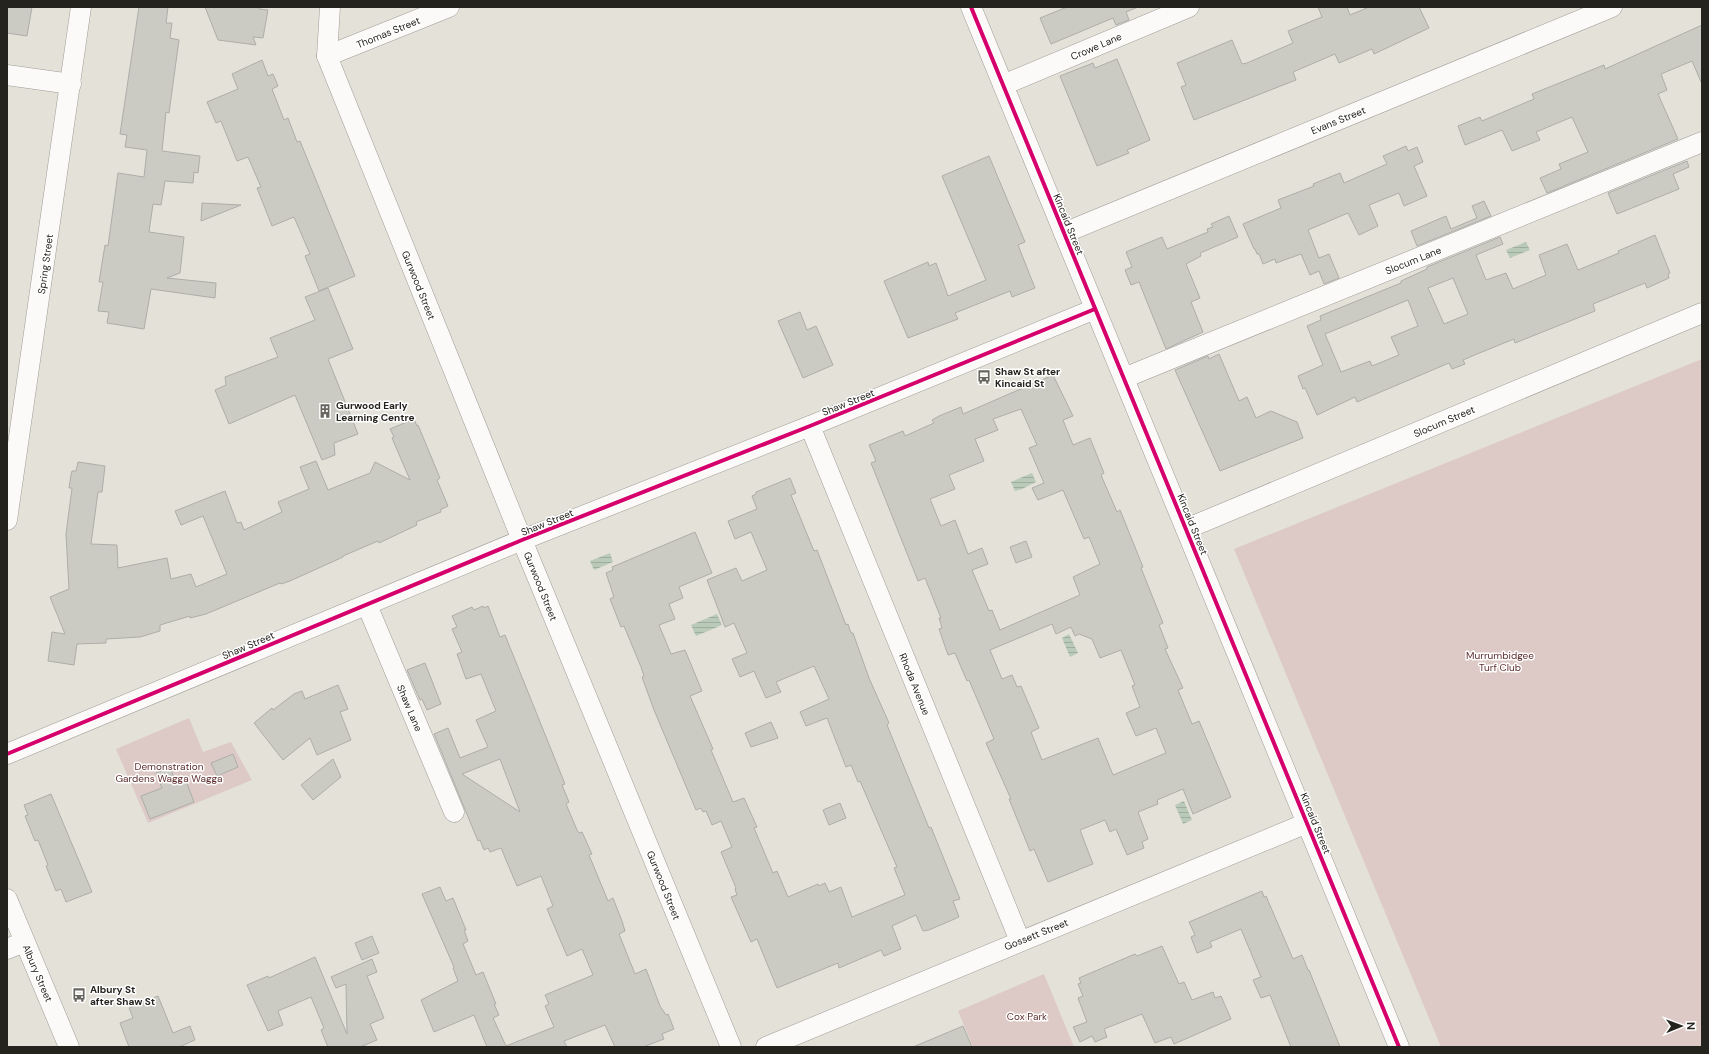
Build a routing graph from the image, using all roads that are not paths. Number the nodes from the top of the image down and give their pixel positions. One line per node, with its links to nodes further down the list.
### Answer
1 (81, 7): 9 (street, Spring Street)
2 (330, 7): 7 (street)
3 (449, 7): 7 (street, Thomas Street)
4 (971, 7): 10 (street, Kincaid Street)
5 (1189, 7): 10 (street, Crowe Lane)
6 (1612, 7): 12 (street, Evans Street)
7 (327, 56): 19 (street, Gurwood Street)
8 (7, 75): 9 (street)
9 (71, 84): 17 (street, Spring Street)
10 (1003, 85): 12 (street, Kincaid Street)
11 (1702, 142): 15 (street, Slocum Lane)
12 (1064, 233): 13 (street, Kincaid Street)
13 (1095, 309): 15 (street, Kincaid Street); 16 (street, Shaw Street)
14 (1702, 313): 18 (street, Slocum Street)
15 (1124, 378): 18 (street, Kincaid Street)
16 (810, 426): 19 (street, Shaw Street); 25 (street, Rhoda Avenue)
17 (7, 520)
18 (1186, 528): 23 (street, Kincaid Street)
19 (522, 540): 20 (street, Shaw Street); 28 (street, Gurwood Street)
20 (367, 605): 21 (street, Shaw Street); 22 (street, Shaw Lane)
21 (7, 754)
22 (454, 812)
23 (1307, 823): 25 (street, Gossett Street); 30 (street, Kincaid Street)
24 (7, 899): 26 (street, Albury Street)
25 (1020, 941): 29 (street, Gossett Street)
26 (15, 945): 27 (street, Albury Street)
27 (69, 1047)
28 (731, 1047)
29 (766, 1047)
30 (1399, 1047)

